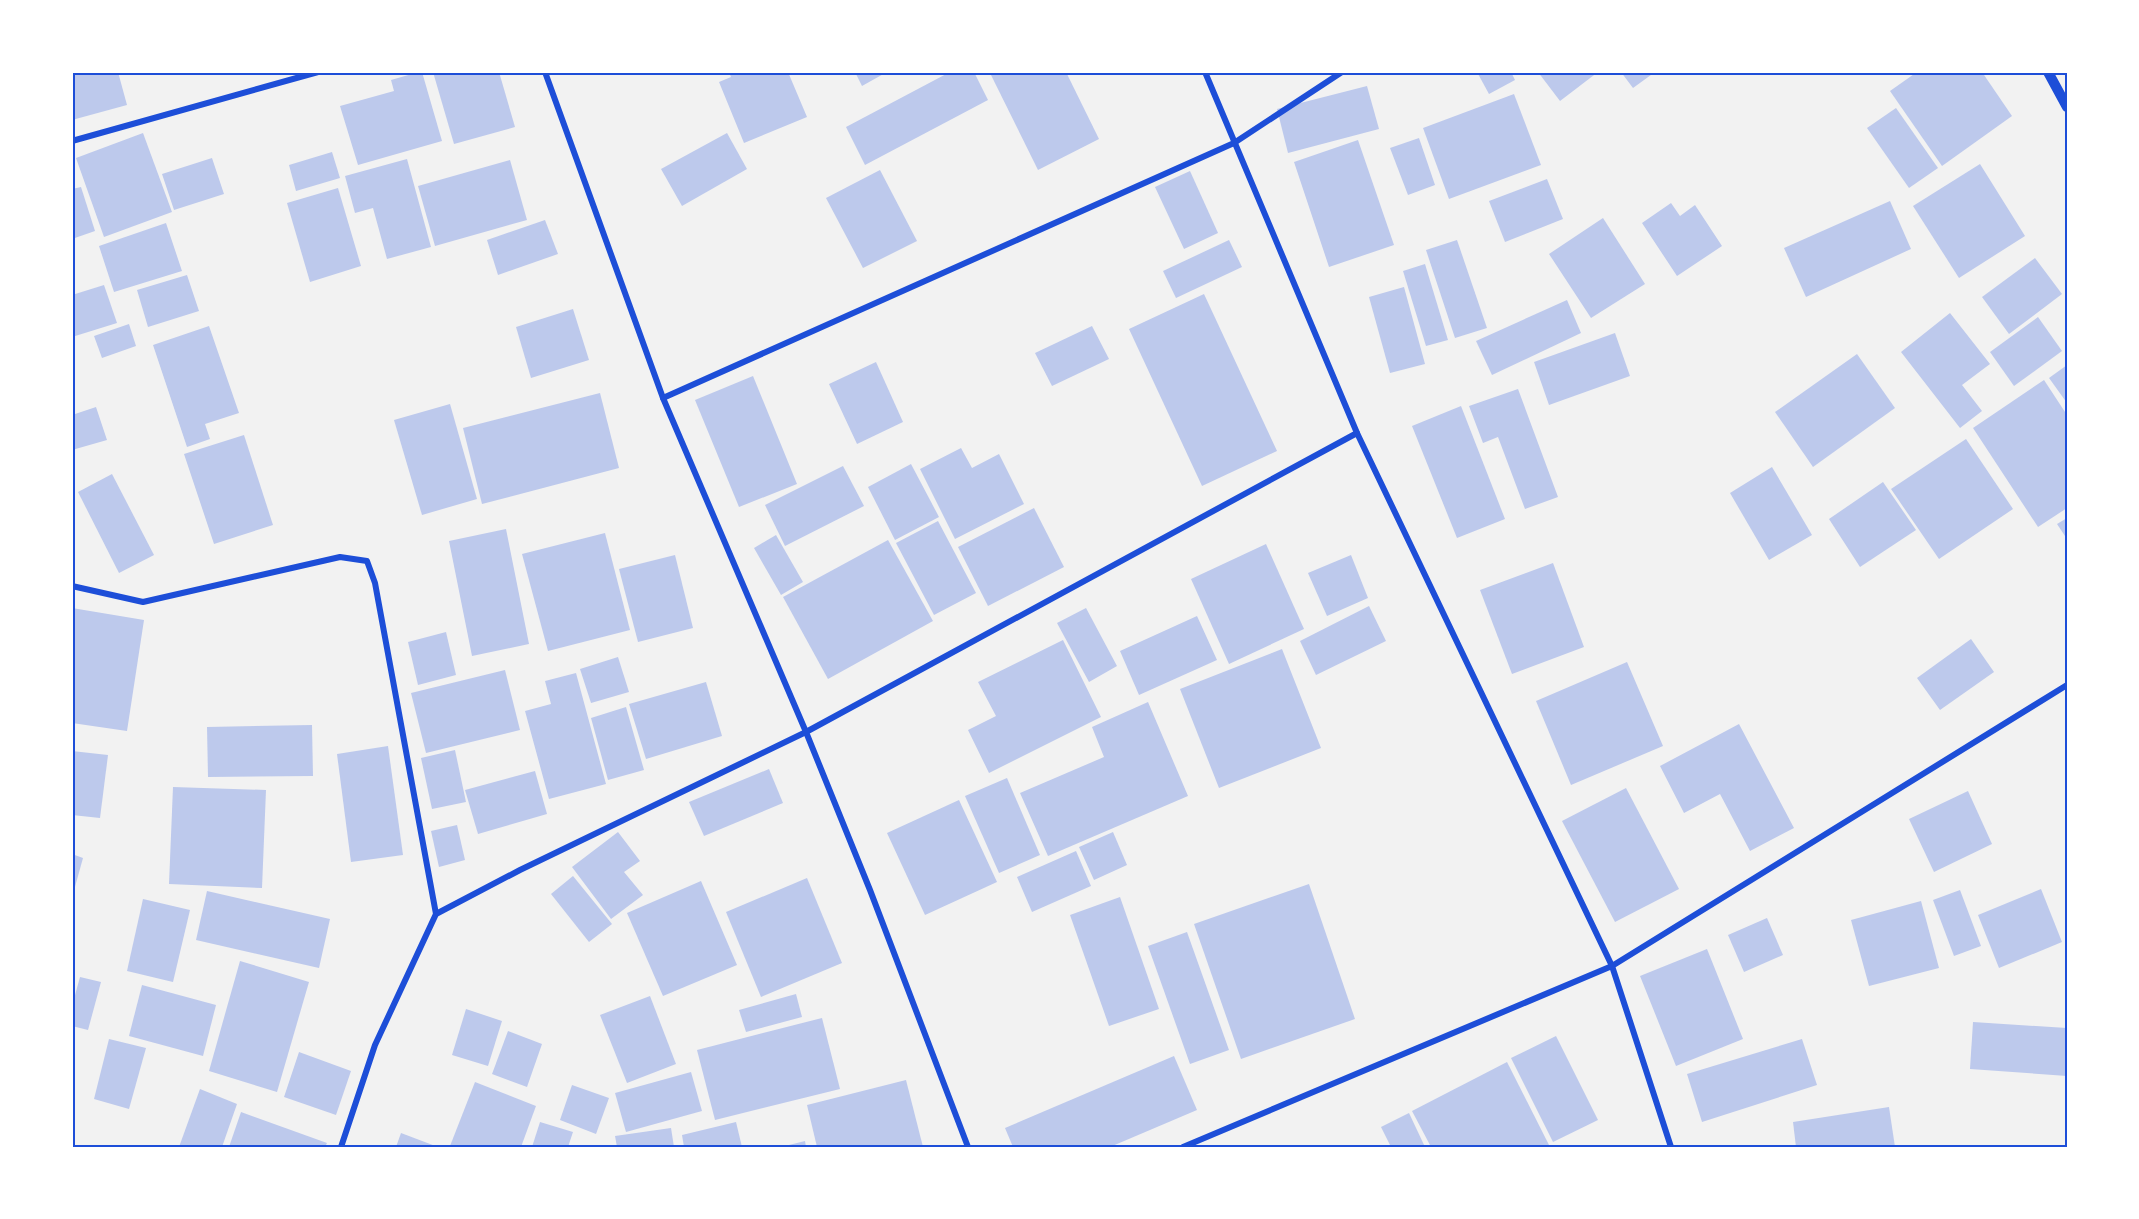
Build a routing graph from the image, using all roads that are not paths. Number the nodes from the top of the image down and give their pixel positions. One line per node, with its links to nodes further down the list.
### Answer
1 (318, 72): 7 (street)
2 (545, 72): 9 (street)
3 (1205, 72): 8 (street)
4 (1342, 72): 8 (street)
5 (2048, 72): 6 (street)
6 (2067, 107)
7 (72, 141)
8 (1234, 143): 9 (street); 10 (street)
9 (663, 398): 13 (street)
10 (1357, 433): 13 (street); 15 (street)
11 (72, 586): 14 (street)
12 (2067, 685): 15 (street)
13 (806, 732): 14 (street); 17 (street)
14 (436, 914): 16 (street)
15 (1612, 966): 18 (street); 19 (street)
16 (341, 1147)
17 (968, 1147)
18 (1183, 1147)
19 (1671, 1147)

